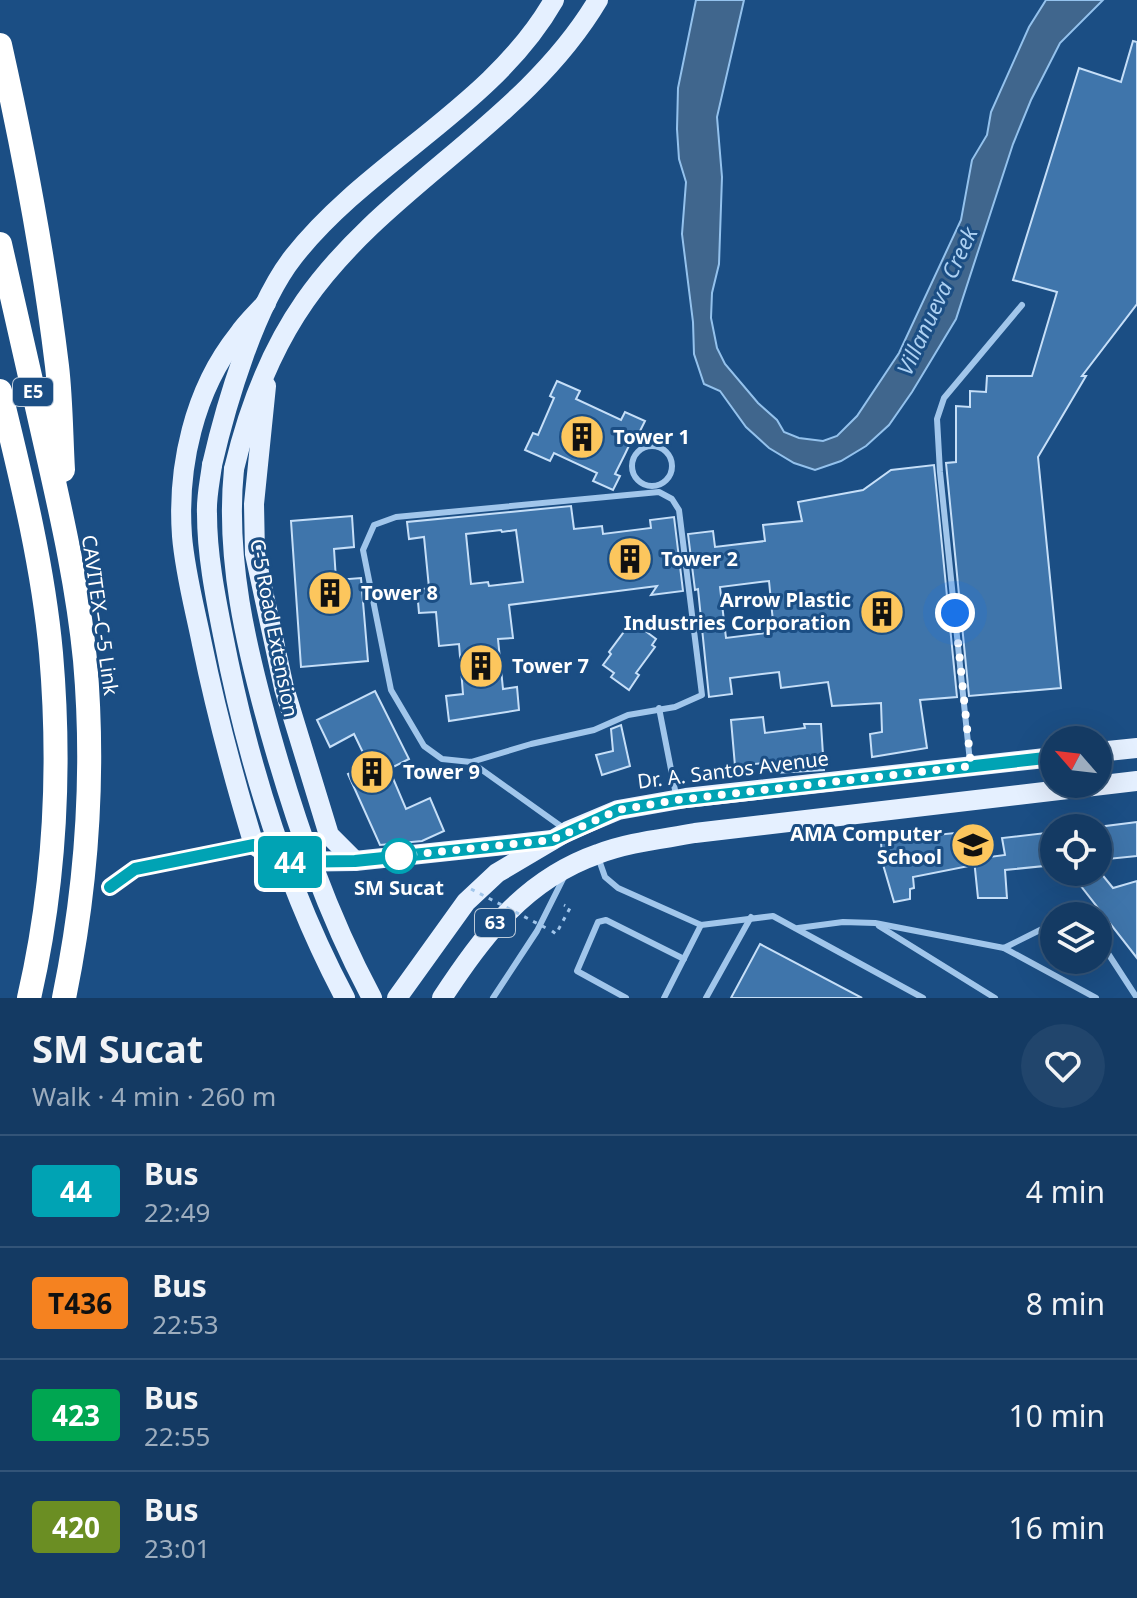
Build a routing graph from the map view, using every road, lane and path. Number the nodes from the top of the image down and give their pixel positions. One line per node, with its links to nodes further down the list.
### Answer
1 (554, 0): 5 (main road)
2 (598, 0): 7 (main road, C-5 Road Extension)
3 (0, 45): 12 (highway)
4 (0, 244): 12 (highway, CAVITEX–C-5 Link / E5)
5 (266, 303): 21 (main road); 45 (main road, bridge)
6 (1022, 305): 18 (lane)
7 (268, 368): 19 (main road); 46 (main road, C-5 Road Extension, bridge)
8 (0, 391): 43 (highway, E5)
9 (636, 479): 10 (lane); 10 (lane); 11 (lane)
10 (658, 489): 11 (lane); 13 (lane)
11 (631, 493): 17 (lane)
12 (67, 540): 44 (highway, CAVITEX–C-5 Link / E5)
13 (659, 708): 17 (lane); 22 (lane)
14 (1137, 748): 15 (main road)
15 (1112, 751)
16 (1040, 758): 18 (main road, Dr. A. Santos Avenue / 63)
17 (471, 762): 24 (lane)
18 (977, 765): 22 (main road, Dr. A. Santos Avenue / 63); 23 (main road)
19 (311, 777): 21 (main road); 27 (main road)
20 (1137, 781): 23 (main road, 63)
21 (237, 789): 25 (main road)
22 (677, 800): 24 (main road, Dr. A. Santos Avenue / 63)
23 (986, 800): 26 (main road, 63)
24 (560, 835): 27 (main road); 42 (main road, Dr. A. Santos Avenue / 63)
25 (254, 845): 27 (main road); 29 (lane)
26 (597, 854): 28 (main road, 63); 34 (lane)
27 (355, 861)
28 (569, 867): 47 (main road, 63); 48 (lane)
29 (110, 887)
30 (471, 889): 35 (path, bridge)
31 (570, 908): 38 (path)
32 (751, 917): 34 (lane); 36 (lane); 51 (lane)
33 (875, 923): 36 (lane); 39 (lane); 53 (lane)
34 (701, 925): 40 (lane)
35 (546, 928)
36 (797, 928): 52 (lane)
37 (1040, 930): 39 (lane)
38 (556, 934)
39 (1004, 948): 54 (lane)
40 (684, 959): 49 (lane); 50 (lane)
41 (1112, 960): 55 (lane)
42 (399, 997)
43 (29, 998)
44 (64, 998)
45 (345, 998)
46 (372, 998)
47 (442, 998)
48 (493, 998)
49 (626, 998)
50 (664, 998)
51 (706, 998)
52 (923, 998)
53 (995, 998)
54 (1096, 998)
55 (1137, 998)

